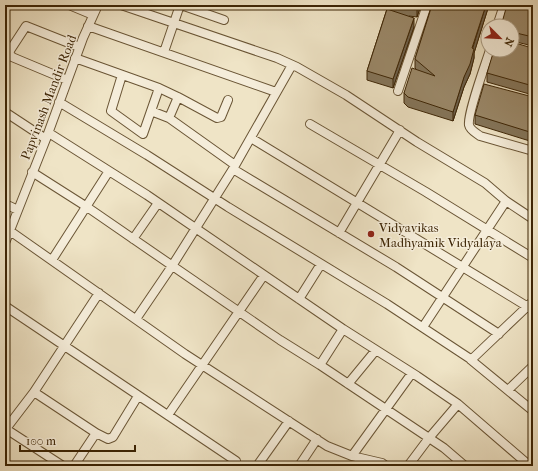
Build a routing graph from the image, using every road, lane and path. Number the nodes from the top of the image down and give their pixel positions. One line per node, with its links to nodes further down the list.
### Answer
1 (69, 5): 7 (street)
2 (98, 5): 7 (street, Papvinash Mandir Road)
3 (121, 5): 10 (street)
4 (180, 5): 9 (street); 10 (street)
5 (427, 5): 21 (street)
6 (504, 5): 8 (street)
7 (93, 15): 11 (street, Papvinash Mandir Road)
8 (500, 18)
9 (224, 20)
10 (175, 24): 14 (street); 17 (street)
11 (88, 26): 13 (street, Papvinash Mandir Road); 14 (street)
12 (8, 47): 13 (street); 19 (street)
13 (79, 47): 15 (street, Papvinash Mandir Road)
14 (164, 52): 22 (street)
15 (75, 58): 18 (street); 19 (street, Papvinash Mandir Road)
16 (488, 58): 33 (street)
17 (292, 65): 22 (street); 30 (street)
18 (122, 75): 20 (street); 26 (street)
19 (67, 80): 25 (street, Papvinash Mandir Road)
20 (159, 88): 23 (street); 26 (street)
21 (398, 91)
22 (276, 92): 32 (street)
23 (178, 97): 24 (street); 28 (street)
24 (228, 100)
25 (59, 102): 31 (street, Papvinash Mandir Road); 38 (street)
26 (152, 111): 28 (street)
27 (5, 112): 31 (street)
28 (169, 118): 35 (street)
29 (310, 124): 34 (street)
30 (400, 130): 34 (street); 39 (street)
31 (48, 136): 36 (street); 37 (street, Papvinash Mandir Road)
32 (250, 138): 35 (street); 40 (street)
33 (533, 151)
34 (380, 165): 40 (street); 47 (street)
35 (234, 167): 38 (street); 49 (street)
36 (109, 171): 41 (street); 43 (street)
37 (32, 172): 43 (street); 44 (street, Papvinash Mandir Road)
38 (214, 198): 46 (street); 54 (street)
39 (506, 201): 45 (street); 47 (street)
40 (358, 202): 49 (street); 56 (street)
41 (158, 203): 46 (street); 50 (street)
42 (5, 204): 44 (street)
43 (87, 207): 50 (street); 53 (street)
44 (18, 210): 48 (street, Papvinash Mandir Road)
45 (533, 219)
46 (196, 228): 55 (street); 57 (street)
47 (486, 230): 52 (street); 56 (street)
48 (10, 231): 51 (street, Papvinash Mandir Road); 53 (street)
49 (340, 233): 59 (street)
50 (133, 239): 55 (street)
51 (5, 242)
52 (533, 258)
53 (52, 260): 58 (street)
54 (321, 264): 60 (street); 65 (street)
55 (172, 266): 63 (street); 64 (street)
56 (463, 266): 59 (street); 62 (street)
57 (264, 275): 60 (street); 63 (street)
58 (99, 293): 64 (street); 68 (street)
59 (442, 297): 65 (street); 67 (street)
60 (299, 299): 66 (street)
61 (5, 306): 68 (street)
62 (531, 306): 67 (street)
63 (239, 311): 71 (street); 72 (street)
64 (136, 319): 71 (street)
65 (422, 327): 70 (street)
66 (343, 329): 69 (street); 72 (street)
67 (499, 334): 70 (street)
68 (64, 346): 77 (street); 78 (street)
69 (376, 350): 74 (street); 75 (street)
70 (472, 360): 76 (street)
71 (202, 365): 82 (street); 83 (street)
72 (320, 365): 75 (street)
73 (533, 366): 76 (street)
74 (412, 373): 79 (street); 80 (street)
75 (348, 384): 80 (street)
76 (508, 390): 81 (street)
77 (34, 392): 84 (street); 85 (street)
78 (138, 396): 82 (street); 85 (street)
79 (458, 404): 86 (street); 97 (street)
80 (386, 409): 86 (street); 88 (street)
81 (533, 411)
82 (168, 415): 89 (street)
83 (289, 421): 87 (street); 92 (street)
84 (6, 429): 90 (street)
85 (96, 433): 91 (street)
86 (429, 438): 95 (street); 96 (street)
87 (317, 439): 88 (street); 93 (street)
88 (352, 456): 94 (street)
89 (236, 461)
90 (63, 466)
91 (74, 466)
92 (257, 466)
93 (299, 466)
94 (386, 466)
95 (408, 466)
96 (465, 466)
97 (530, 466)

